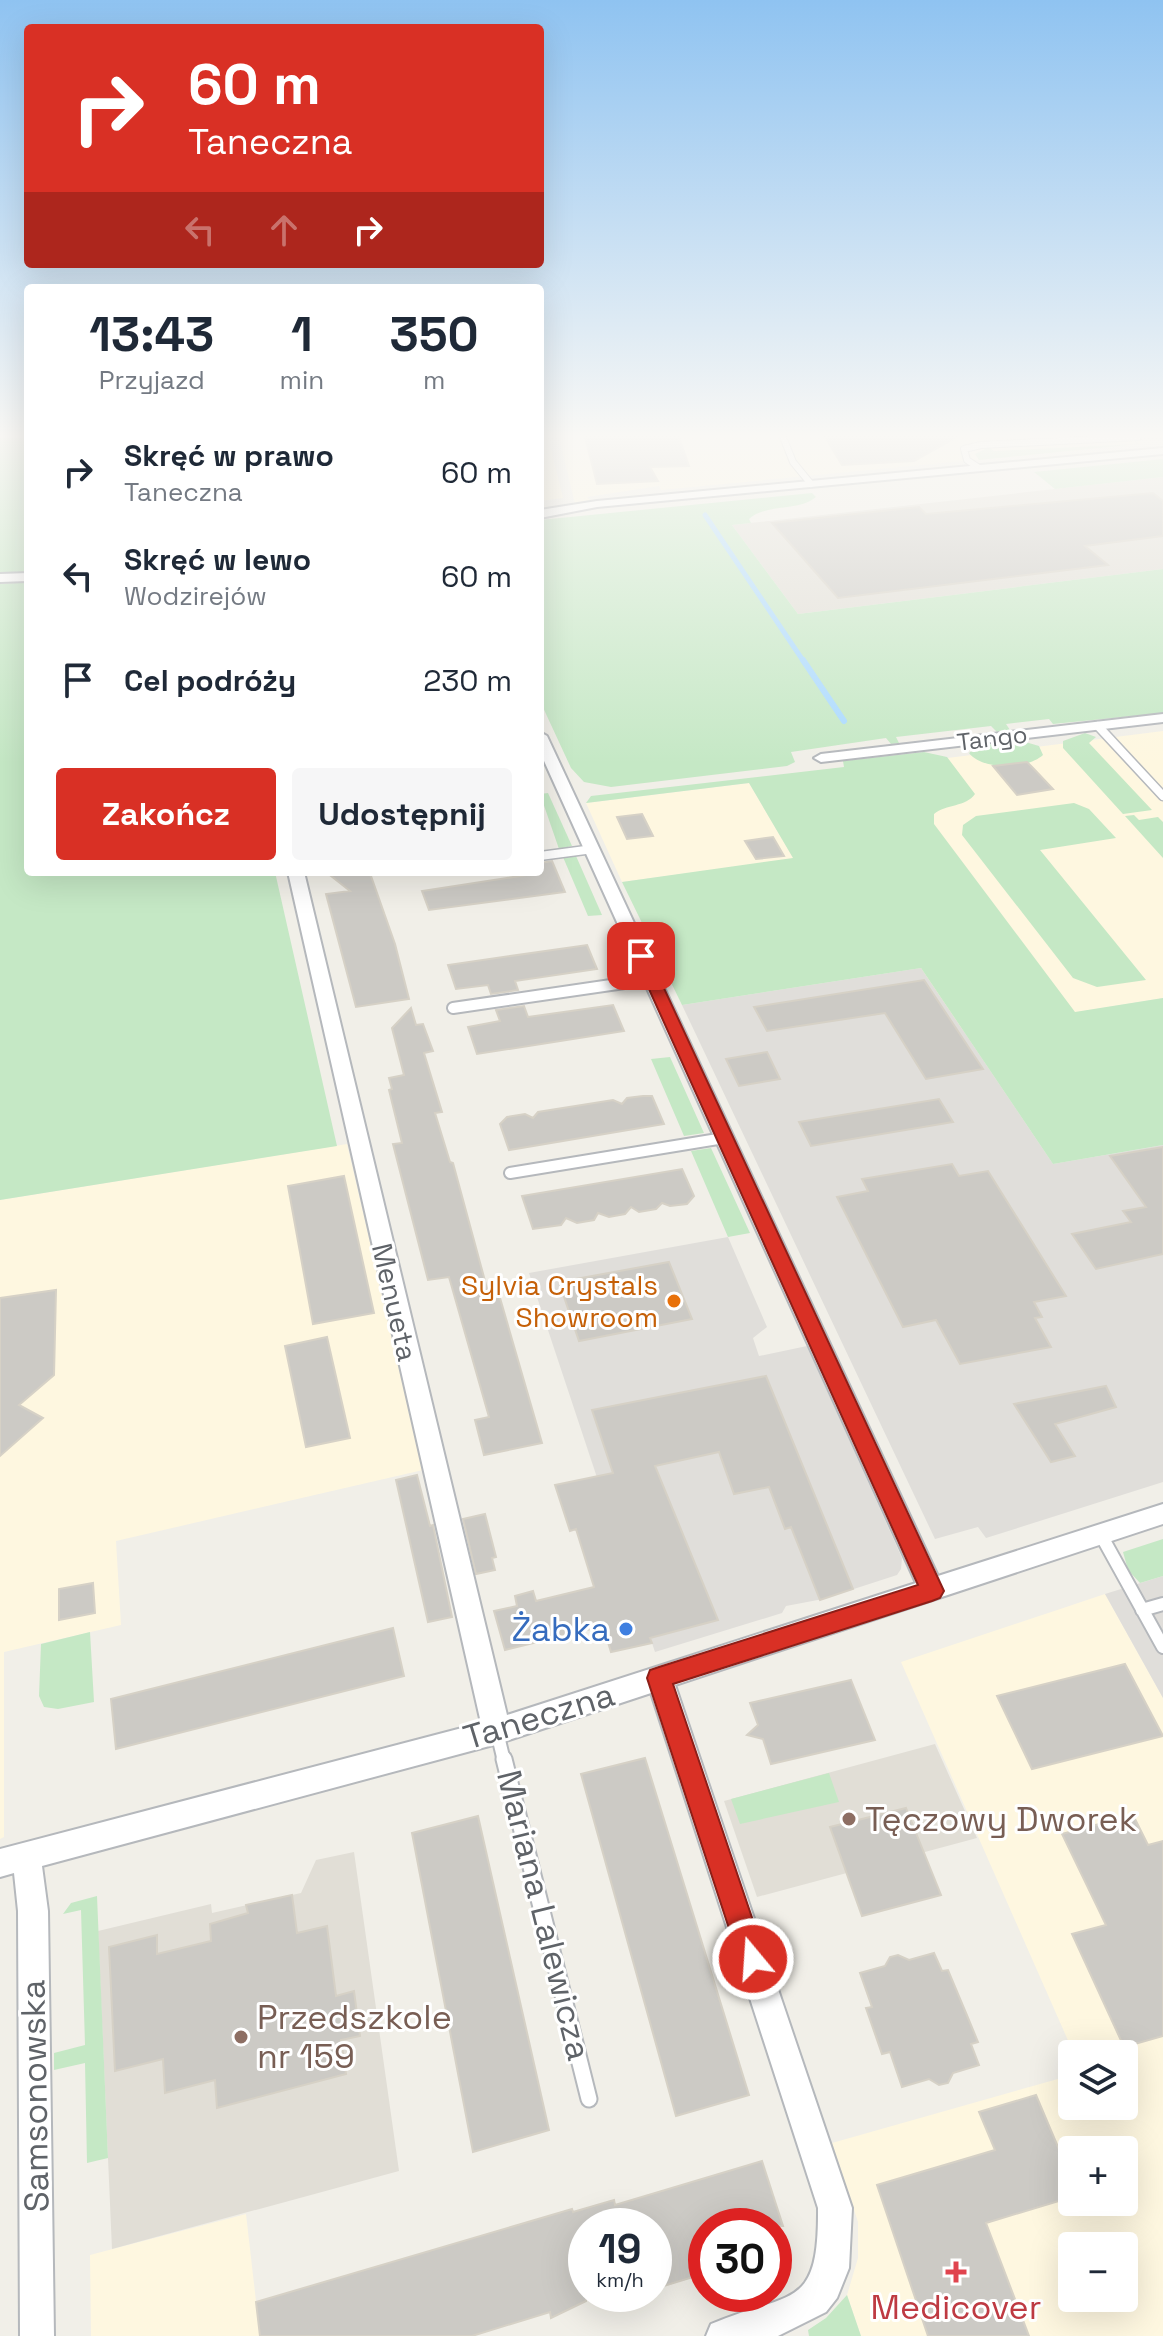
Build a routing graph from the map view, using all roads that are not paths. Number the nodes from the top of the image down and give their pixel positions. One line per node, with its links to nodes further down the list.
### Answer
1 (24, 577): 2 (street)
2 (0, 578)
3 (1163, 718): 4 (street, Tango)
4 (1098, 726): 6 (street, Tango); 7 (lane)
5 (544, 745): 8 (street)
6 (821, 758)
7 (1163, 796)
8 (593, 849): 9 (lane); 11 (street)
9 (544, 855)
10 (297, 876): 22 (street, Menueta)
11 (652, 979): 12 (lane); 13 (street)
12 (453, 1008)
13 (724, 1138): 14 (lane); 17 (street)
14 (510, 1173)
15 (1163, 1514): 16 (street, Taneczna)
16 (1101, 1535): 17 (street, Taneczna); 19 (lane)
17 (932, 1591): 21 (street, Taneczna)
18 (1163, 1604): 19 (lane)
19 (1142, 1610): 20 (lane)
20 (1163, 1647)
21 (659, 1678): 22 (street, Taneczna); 26 (street)
22 (497, 1731): 23 (street, Taneczna); 24 (lane, Mariana Lalewicza)
23 (14, 1859): 25 (street, Samsonowska)
24 (589, 2099)
25 (37, 2336)
26 (723, 2336)

